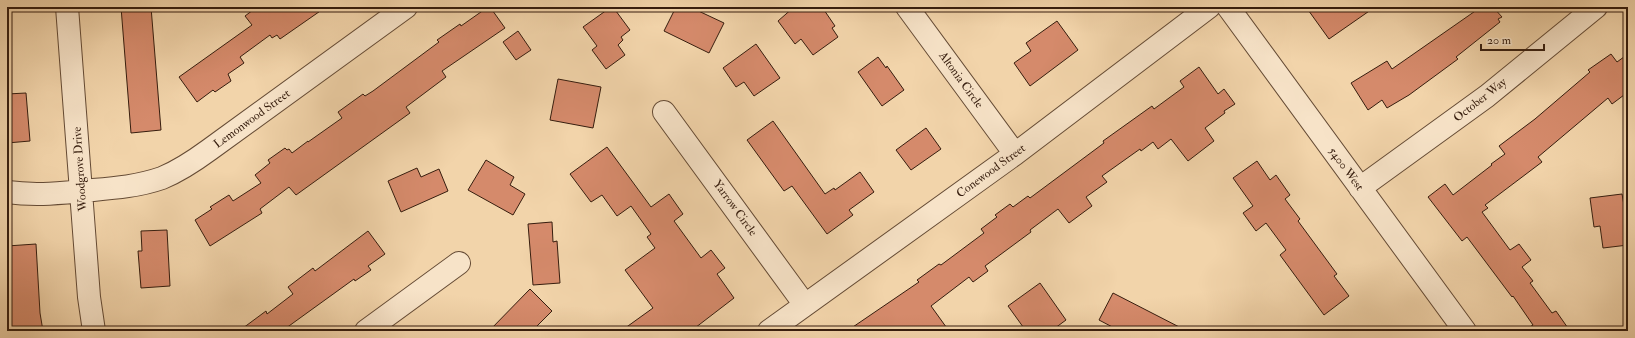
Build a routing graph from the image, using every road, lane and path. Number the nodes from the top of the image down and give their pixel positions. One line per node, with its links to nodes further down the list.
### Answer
1 (67, 7): 11 (street, Woodgrove Drive)
2 (406, 7): 11 (street, Lemonwood Street)
3 (907, 7): 8 (street, Altonia Circle)
4 (1209, 7): 8 (street, Conewood Street)
5 (1228, 7): 9 (street, 5400 West)
6 (1596, 7): 9 (street, October Way)
7 (664, 112): 13 (street, Yarrow Circle)
8 (1015, 154): 13 (street, Conewood Street)
9 (1360, 188): 17 (street, 5400 West)
10 (7, 192): 11 (street, Lemonwood Street)
11 (81, 192): 14 (street, Woodgrove Drive)
12 (459, 263): 15 (street)
13 (805, 305): 16 (street, Conewood Street)
14 (94, 331)
15 (366, 331)
16 (770, 331)
17 (1464, 331)

